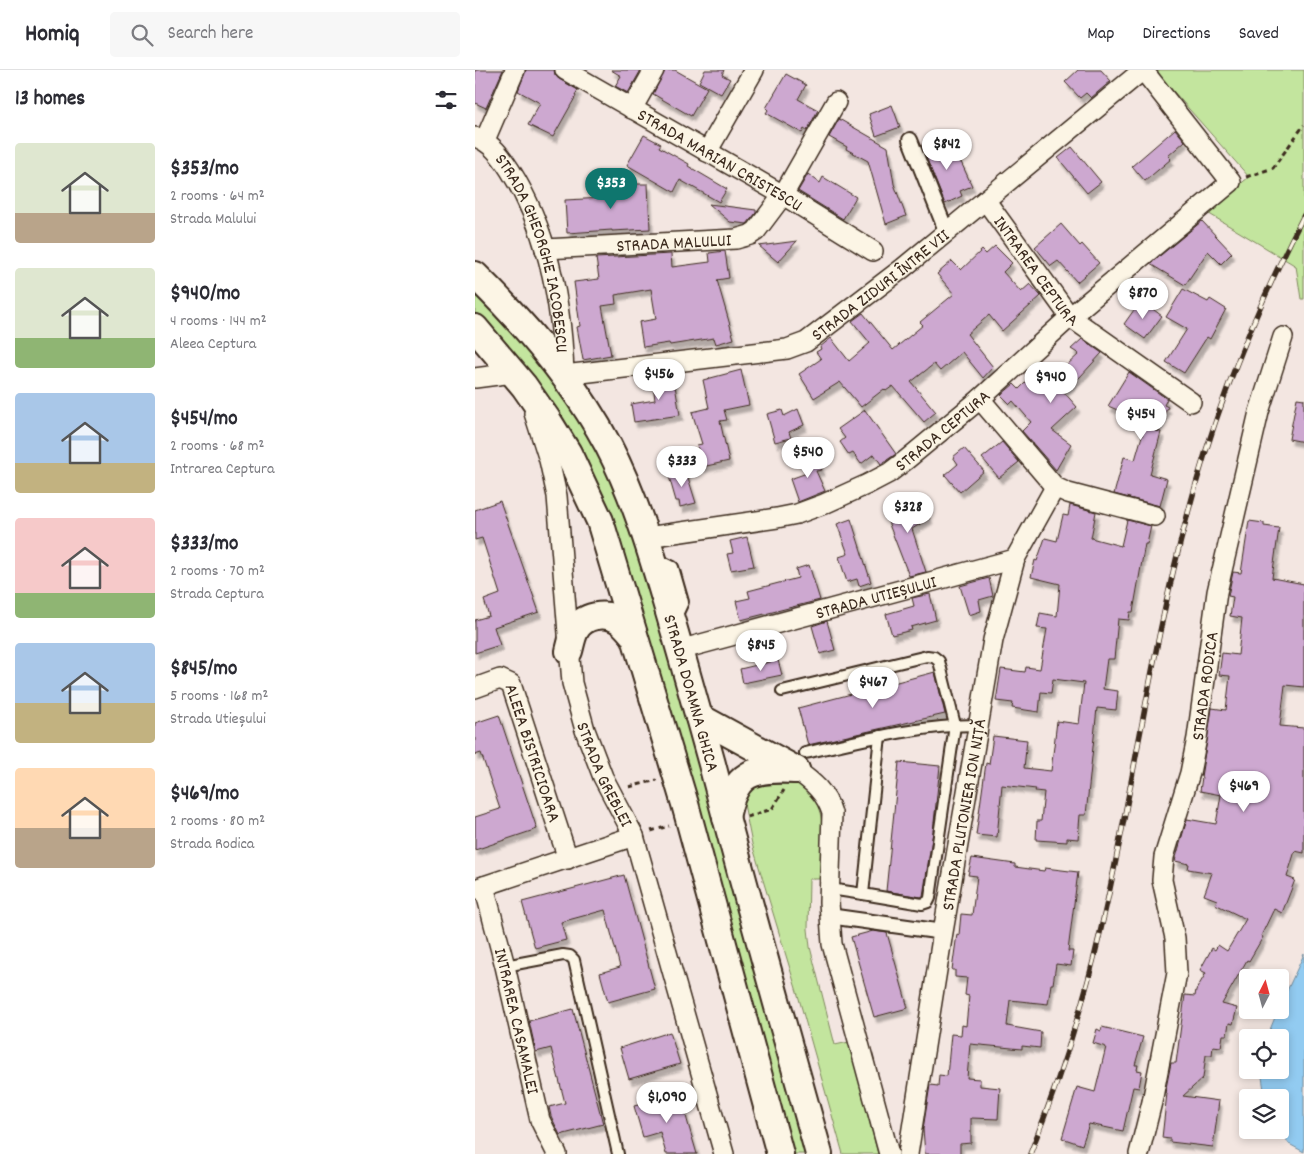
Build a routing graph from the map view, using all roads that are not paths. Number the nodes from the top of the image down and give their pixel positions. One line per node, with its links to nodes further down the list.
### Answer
1 (515, 70): 8 (street)
2 (565, 70): 7 (street, STRADA MARIAN CRISTESCU)
3 (654, 70): 7 (street)
4 (754, 70): 10 (street)
5 (1143, 70): 11 (street, STRADA ZIDURI ÎNTRE VII); 13 (street, STRADA ZIDURI ÎNTRE VII)
6 (835, 102): 12 (street, STRADA MALULUI)
7 (632, 109): 10 (street, STRADA MARIAN CRISTESCU)
8 (480, 139): 15 (street, STRADA GHEORGHE IACOBESCU)
9 (910, 140): 14 (street)
10 (707, 152): 12 (street, STRADA MARIAN CRISTESCU)
11 (1231, 182): 18 (street, STRADA CEPTURA)
12 (783, 195): 15 (street, STRADA MALULUI); 16 (street, STRADA MARIAN CRISTESCU)
13 (986, 201): 14 (street, STRADA ZIDURI ÎNTRE VII); 18 (street, INTRAREA CEPTURA)
14 (947, 233): 21 (street, STRADA ZIDURI ÎNTRE VII)
15 (545, 249): 21 (street, STRADA GHEORGHE IACOBESCU)
16 (873, 251)
17 (475, 275): 21 (main road, STRADA DOAMNA GHICA)
18 (1070, 317): 24 (street, STRADA CEPTURA); 25 (street, INTRAREA CEPTURA)
19 (475, 328): 23 (main road, STRADA DOAMNA GHICA)
20 (1283, 337): 56 (street, STRADA RODICA)
21 (563, 375): 28 (main road, STRADA DOAMNA GHICA)
22 (475, 378): 23 (street)
23 (519, 380): 30 (main road, STRADA DOAMNA GHICA); 32 (street, STRADA GREBLEI)
24 (980, 399): 26 (street); 28 (street, STRADA CEPTURA)
25 (1191, 402)
26 (1055, 487): 27 (street); 29 (street, STRADA PLUTONIER ION NIȚĂ)
27 (1155, 516)
28 (650, 547): 31 (main road, STRADA DOAMNA GHICA)
29 (1015, 559): 31 (street, STRADA UTIEȘULUI); 37 (street, STRADA PLUTONIER ION NIȚĂ)
30 (634, 636): 32 (main road); 52 (main road, STRADA DOAMNA GHICA)
31 (676, 637): 35 (main road, STRADA DOAMNA GHICA)
32 (569, 651): 41 (street, STRADA GREBLEI)
33 (475, 688): 42 (street, ALEEA BISTRICIOARA)
34 (782, 691): 36 (lane)
35 (699, 717): 39 (main road); 40 (main road, STRADA DOAMNA GHICA)
36 (955, 725): 37 (lane); 38 (lane); 45 (lane)
37 (978, 725): 47 (street, STRADA PLUTONIER ION NIȚĂ)
38 (880, 736): 39 (lane); 45 (lane)
39 (801, 762): 40 (main road); 44 (street)
40 (727, 820): 53 (main road, STRADA DOAMNA GHICA)
41 (634, 836): 42 (street); 51 (street, STRADA GREBLEI)
42 (568, 859): 43 (street)
43 (479, 887): 48 (street, INTRAREA CASAMALEI)
44 (829, 889): 45 (lane); 46 (street)
45 (863, 894)
46 (829, 916): 47 (street); 54 (street)
47 (943, 932): 55 (street, STRADA PLUTONIER ION NIȚĂ)
48 (505, 966): 49 (street, INTRAREA CASAMALEI); 50 (lane)
49 (557, 1154)
50 (617, 1154)
51 (724, 1154)
52 (781, 1154)
53 (819, 1154)
54 (889, 1154)
55 (908, 1154)
56 (1139, 1154)

